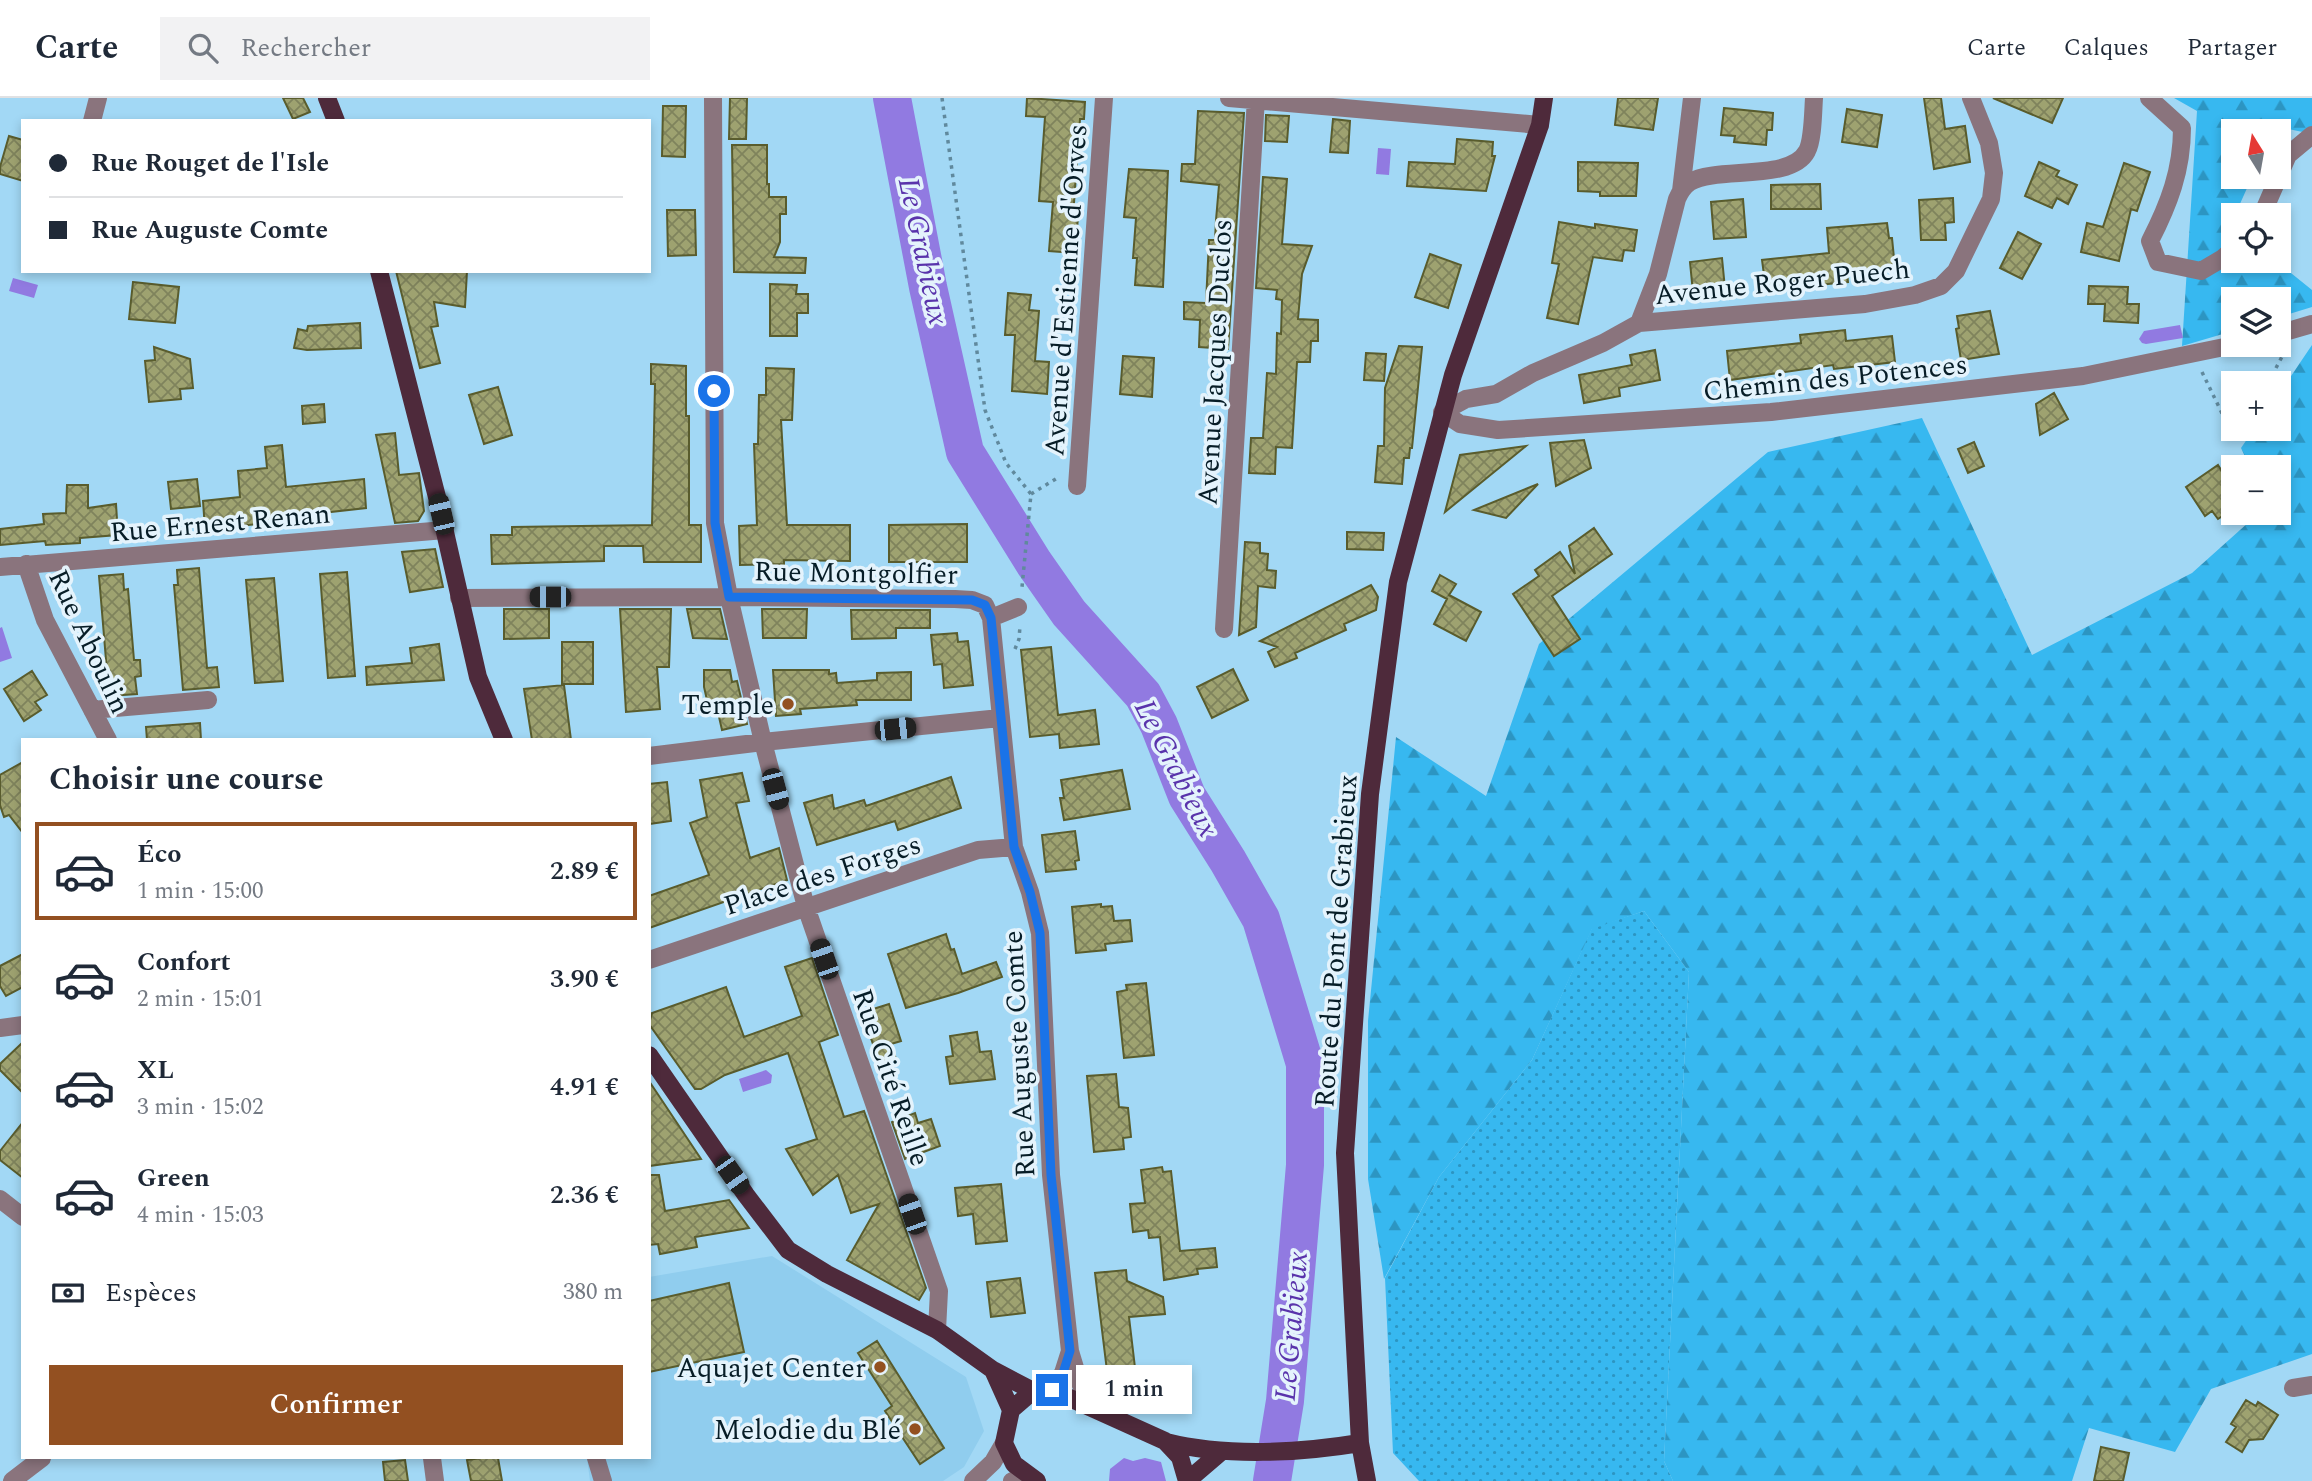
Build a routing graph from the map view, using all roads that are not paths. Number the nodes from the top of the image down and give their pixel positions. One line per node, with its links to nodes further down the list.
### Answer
1 (98, 98): 12 (street)
2 (327, 98): 13 (main road)
3 (713, 98): 27 (street, Rue Cité Reille)
4 (1104, 98): 23 (street, Avenue d'Estienne d'Orves)
5 (1229, 98): 11 (street)
6 (1544, 98): 14 (main road, Route du Pont de Grabieux)
7 (1692, 98): 16 (street)
8 (1814, 98): 16 (street)
9 (1971, 98): 20 (street, Avenue Roger Puech)
10 (2149, 98): 18 (street)
11 (1256, 99): 14 (street); 31 (street, Avenue Jacques Duclos)
12 (93, 119)
13 (335, 119)
14 (1541, 125): 22 (main road, Route du Pont de Grabieux)
15 (2312, 135): 17 (street)
16 (1681, 191): 20 (street)
17 (2267, 203)
18 (2221, 259)
19 (380, 273): 24 (main road)
20 (1639, 323): 22 (street, Avenue Roger Puech)
21 (2221, 348): 22 (street, Chemin des Potences)
22 (1442, 412): 58 (main road, Route du Pont de Grabieux)
23 (1077, 486)
24 (444, 530): 25 (street, Rue Ernest Renan); 28 (main road)
25 (26, 564): 26 (street, Rue Ernest Renan); 33 (street, Rue Aboulin)
26 (0, 567)
27 (729, 597): 28 (street, Rue Montgolfier); 30 (street, Rue Montgolfier); 37 (street, Rue Cité Reille)
28 (459, 598): 36 (main road)
29 (1019, 603): 30 (street)
30 (991, 618): 34 (street, Rue Auguste Comte)
31 (1224, 629)
32 (208, 700): 33 (street)
33 (92, 710): 35 (street, Rue Aboulin)
34 (1000, 718): 37 (street); 39 (street, Rue Auguste Comte)
35 (107, 738)
36 (503, 738)
37 (763, 742): 38 (street); 40 (street, Rue Cité Reille)
38 (651, 756)
39 (1014, 847): 40 (street, Place des Forges); 48 (street, Rue Auguste Comte)
40 (806, 907): 41 (street, Place des Forges); 47 (street, Rue Cité Reille)
41 (651, 959)
42 (21, 1024): 43 (street)
43 (0, 1028)
44 (651, 1058): 47 (main road)
45 (0, 1199): 46 (street)
46 (21, 1215)
47 (937, 1330): 49 (main road)
48 (1070, 1351): 52 (street, Rue Auguste Comte); 54 (street, Rue Auguste Comte)
49 (993, 1370): 53 (main road); 55 (main road)
50 (2312, 1385): 51 (street)
51 (2293, 1388)
52 (1052, 1390): 53 (main road); 54 (main road)
53 (1033, 1391): 55 (main road)
54 (1093, 1408): 56 (main road)
55 (1011, 1410): 57 (main road)
56 (1165, 1441): 59 (main road); 68 (main road)
57 (1004, 1443): 63 (main road); 67 (street)
58 (1360, 1443): 59 (main road); 69 (main road, Route du Pont de Grabieux)
59 (1221, 1452): 68 (main road)
60 (41, 1459): 64 (street)
61 (432, 1459): 65 (street)
62 (596, 1459): 66 (street)
63 (1029, 1480)
64 (12, 1481)
65 (435, 1481)
66 (603, 1481)
67 (973, 1481)
68 (1187, 1481)
69 (1367, 1481)

